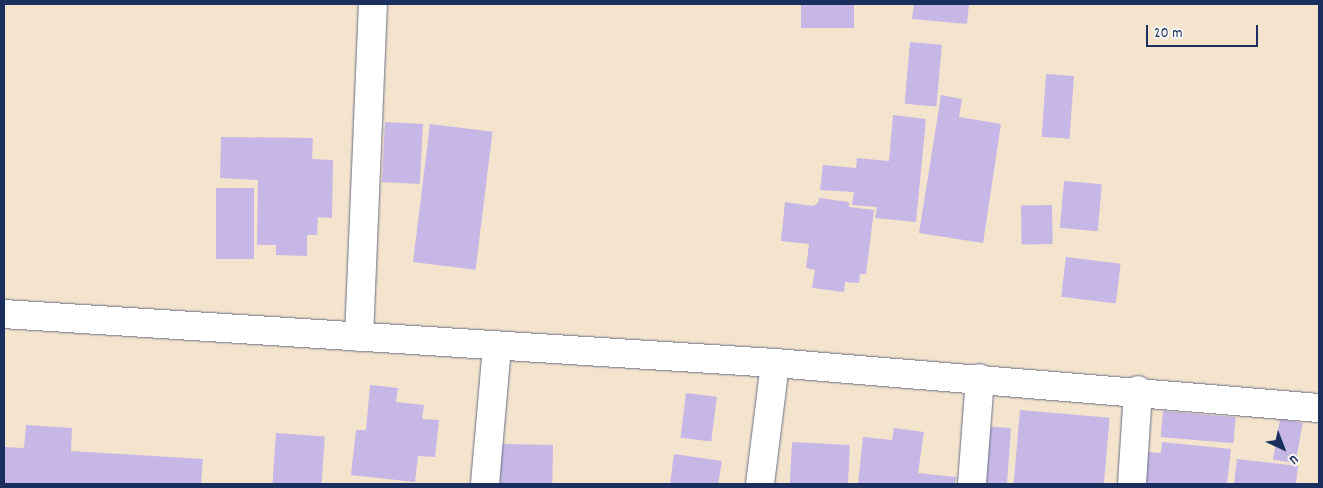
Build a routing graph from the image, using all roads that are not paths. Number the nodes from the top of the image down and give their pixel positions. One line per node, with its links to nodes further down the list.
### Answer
1 (373, 4): 3 (street)
2 (4, 314): 3 (street)
3 (359, 337): 4 (street)
4 (497, 346): 5 (street); 9 (street)
5 (775, 363): 6 (street); 10 (street)
6 (980, 378): 7 (street); 11 (street)
7 (1138, 390): 8 (street); 12 (street)
8 (1319, 408)
9 (485, 484)
10 (760, 484)
11 (972, 484)
12 (1132, 484)

